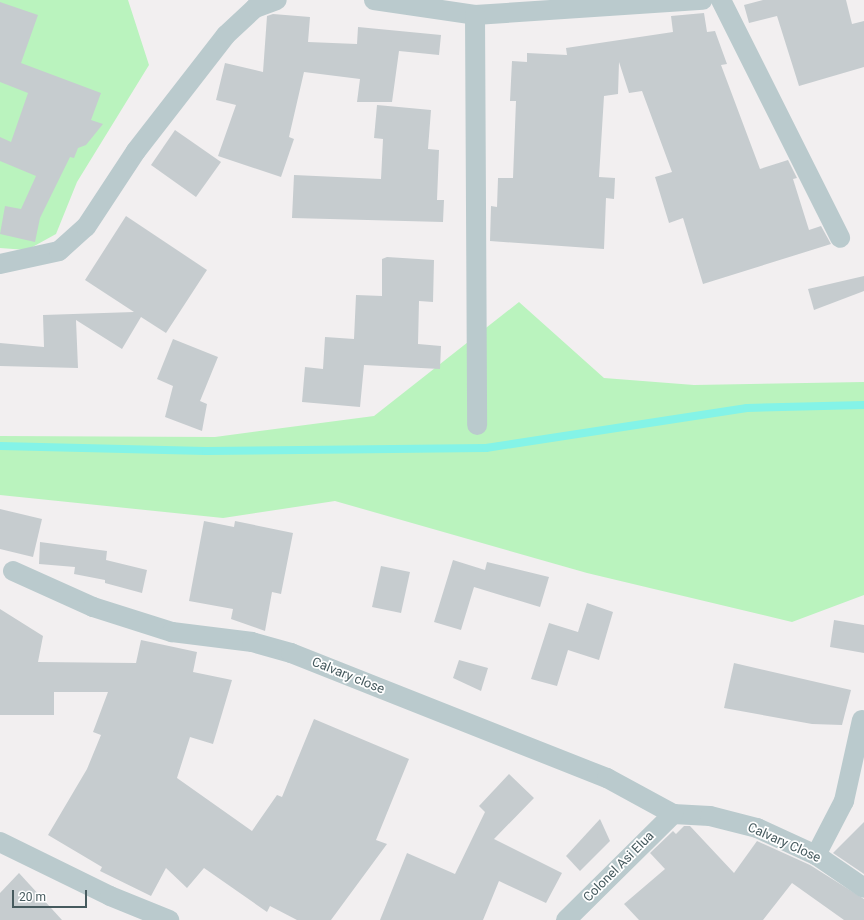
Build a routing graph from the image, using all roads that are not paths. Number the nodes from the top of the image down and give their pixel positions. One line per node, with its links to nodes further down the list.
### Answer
1 (277, 0): 7 (street)
2 (374, 0): 5 (street)
3 (703, 0): 5 (street)
4 (721, 0): 6 (street)
5 (475, 15): 8 (street)
6 (840, 238)
7 (0, 264)
8 (476, 425)
9 (13, 571): 11 (street, Calvary close)
10 (862, 720): 13 (street)
11 (673, 814): 13 (street, Calvary Close); 16 (street, Colonel Asi Elua)
12 (0, 842): 15 (street)
13 (816, 855): 14 (street, Calvary Close)
14 (864, 888)
15 (169, 920)
16 (566, 920)

